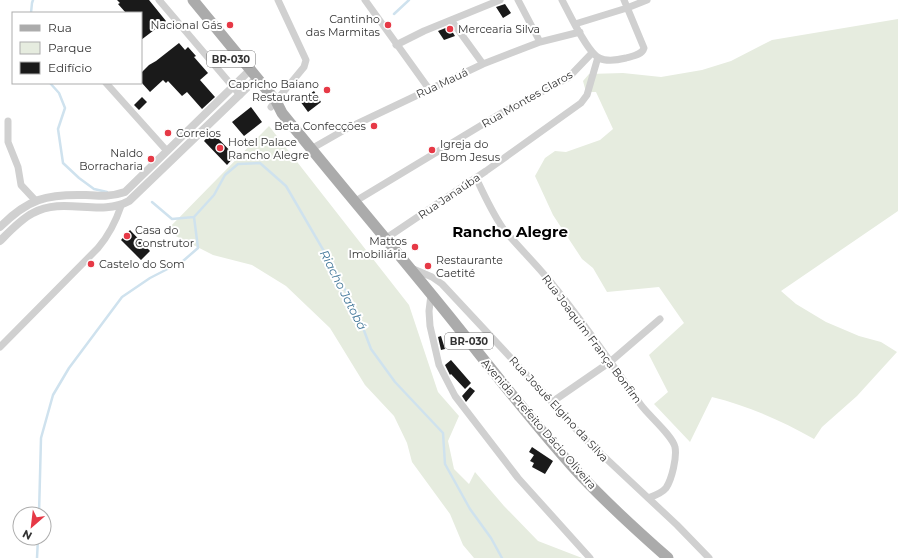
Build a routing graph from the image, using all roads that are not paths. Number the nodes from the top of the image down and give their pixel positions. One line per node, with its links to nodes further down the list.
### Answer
1 (159, 0): 21 (street)
2 (184, 0): 19 (main road, Avenida Prefeito Dácio Oliveira / BR-030)
3 (193, 0): 19 (main road, Avenida Prefeito Dácio Oliveira / BR-030)
4 (278, 0): 24 (street)
5 (365, 0): 16 (street)
6 (500, 0): 12 (street)
7 (518, 0): 15 (street)
8 (562, 0): 13 (street)
9 (624, 0): 11 (street)
10 (647, 0): 11 (street)
11 (627, 8): 13 (street); 17 (street)
12 (451, 20): 16 (street); 18 (street)
13 (575, 24): 14 (street)
14 (580, 32): 15 (street, Rua Mauá); 17 (street)
15 (540, 42): 18 (street, Rua Mauá)
16 (396, 45): 22 (street)
17 (595, 55): 30 (street, Rua Janaúba); 32 (street, Rua Montes Claros)
18 (483, 64): 22 (street, Rua Mauá)
19 (251, 77): 21 (street); 23 (street); 24 (main road, Avenida Prefeito Dácio Oliveira / BR-030)
20 (107, 84): 29 (street)
21 (234, 87): 23 (street); 26 (street)
22 (428, 89): 27 (street, Rua Mauá)
23 (240, 95): 28 (street)
24 (273, 104): 27 (main road, Avenida Prefeito Dácio Oliveira / BR-030)
25 (8, 121): 31 (street)
26 (176, 143): 28 (street); 29 (street)
27 (311, 149): 32 (main road, Avenida Prefeito Dácio Oliveira / BR-030)
28 (183, 150): 33 (street)
29 (167, 151): 31 (street)
30 (476, 178): 35 (street, Rua Janaúba); 41 (street, Rua Joaquim França Bonfim)
31 (35, 200): 34 (street)
32 (354, 202): 35 (main road, Avenida Prefeito Dácio Oliveira / BR-030)
33 (122, 206): 36 (street); 40 (street)
34 (0, 227)
35 (385, 239): 37 (main road, Avenida Prefeito Dácio Oliveira / BR-030)
36 (0, 241)
37 (407, 267): 38 (main road, Avenida Prefeito Dácio Oliveira / BR-030); 42 (street, Rua Josué Elgino da Silva)
38 (432, 295): 44 (street); 45 (main road, Avenida Prefeito Dácio Oliveira / BR-030)
39 (660, 319): 41 (street)
40 (0, 347)
41 (610, 362): 42 (street); 43 (street, Rua Joaquim França Bonfim)
42 (552, 402): 43 (street, Rua Josué Elgino da Silva)
43 (648, 498): 46 (street, Rua Josué Elgino da Silva)
44 (590, 558)
45 (668, 558)
46 (709, 558)

